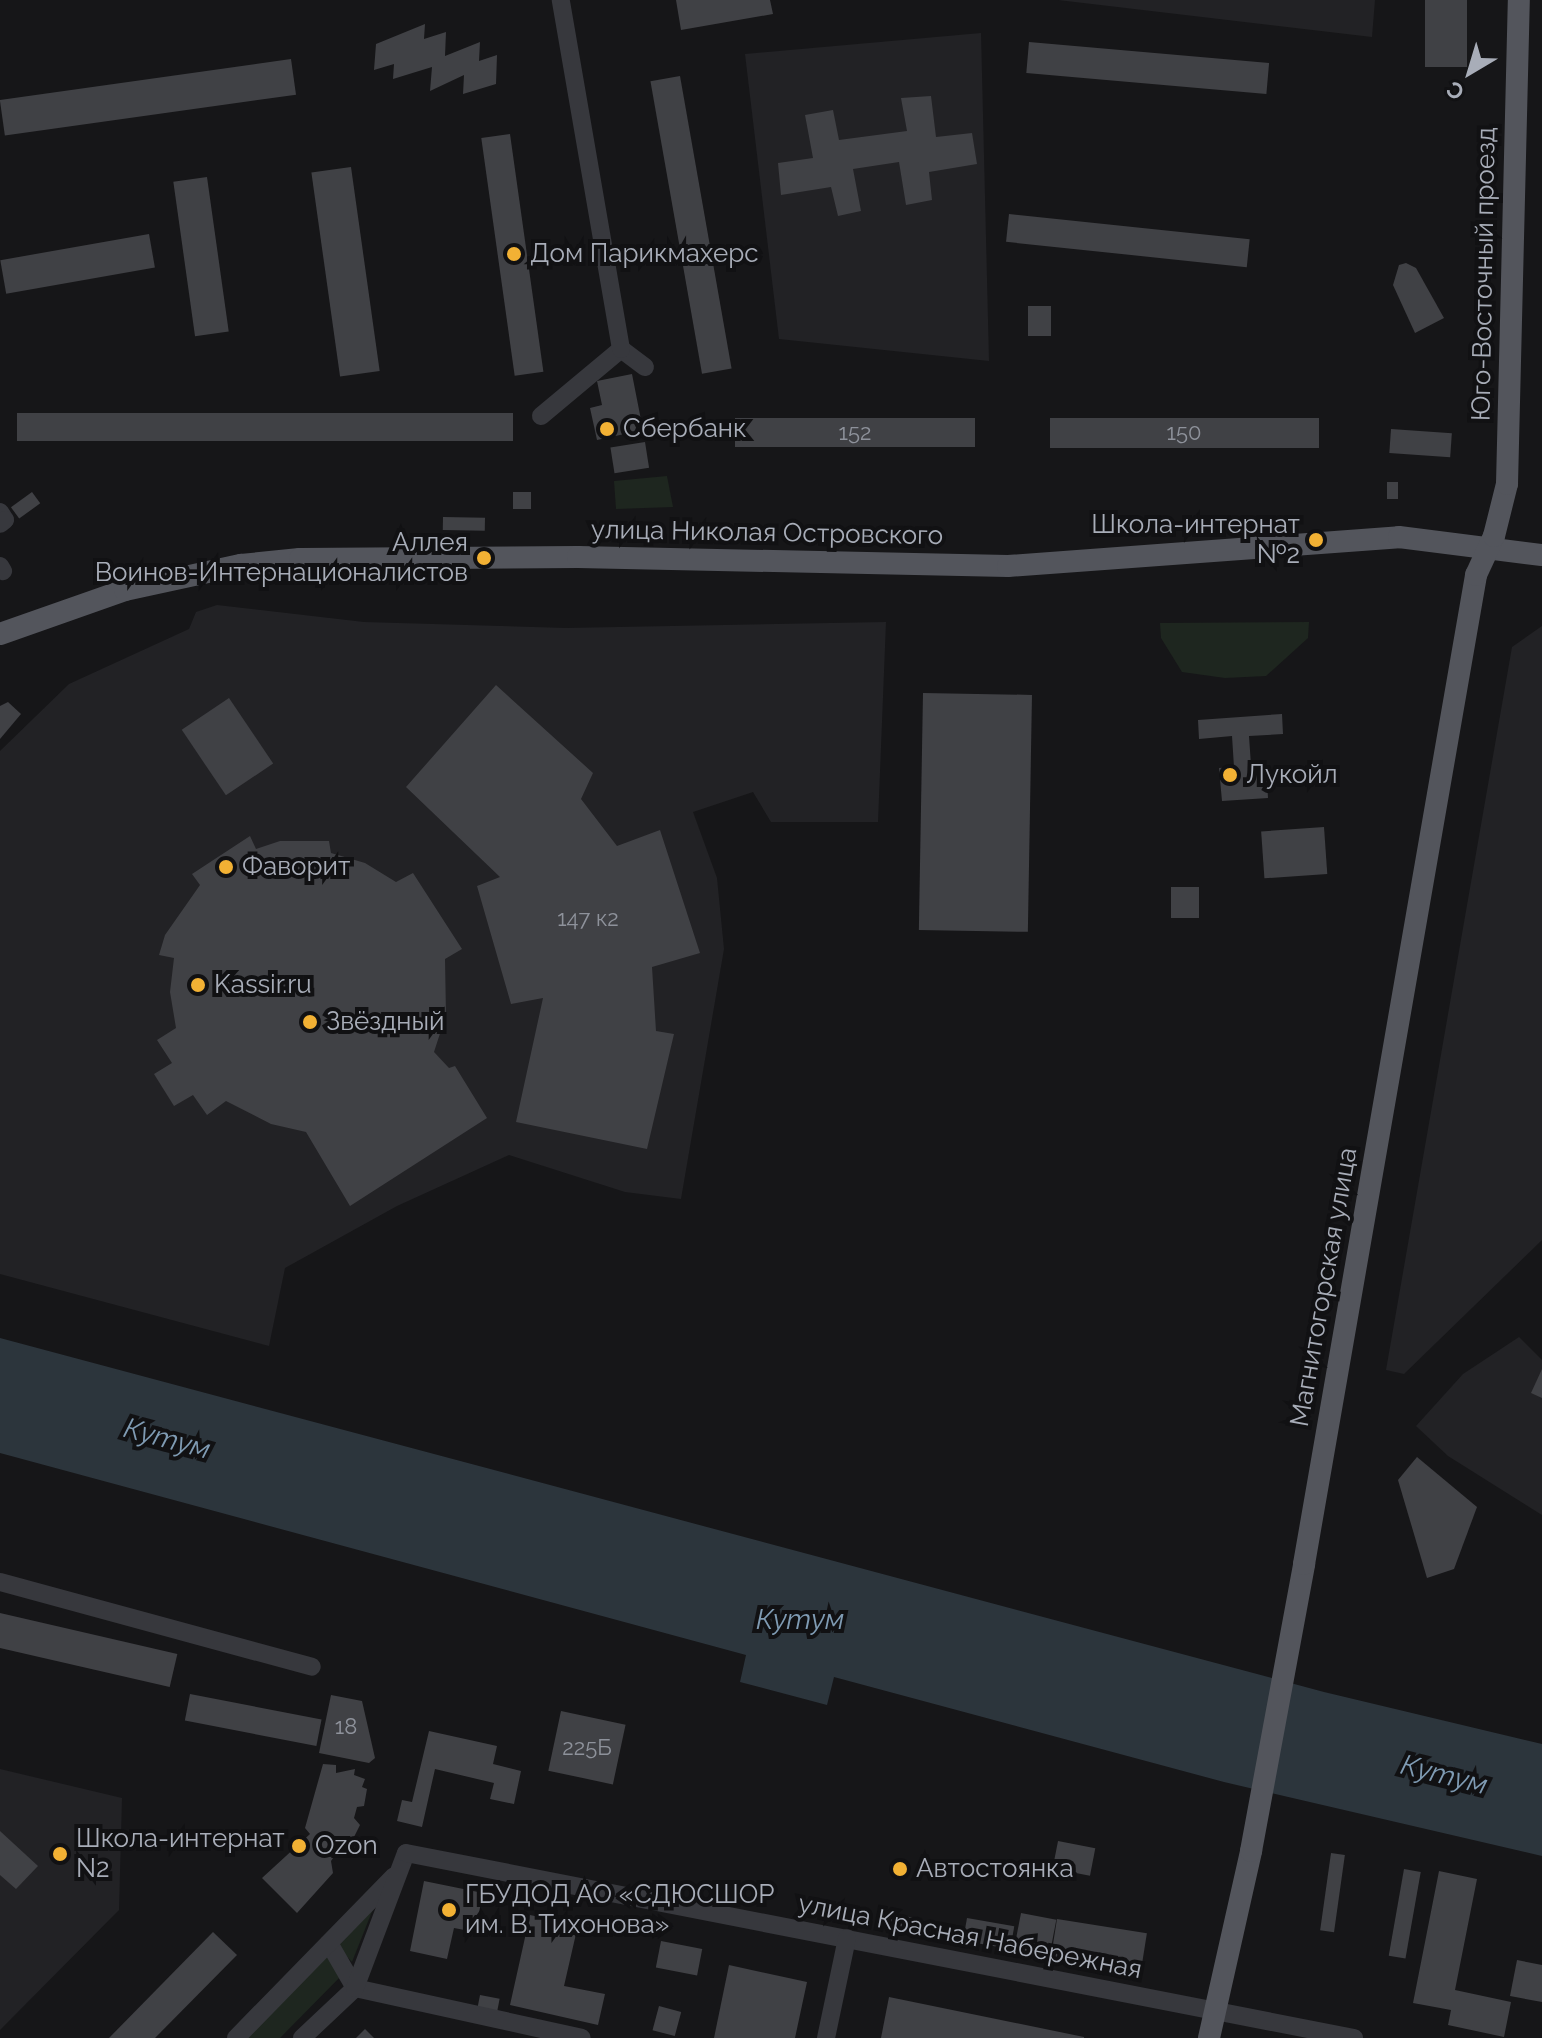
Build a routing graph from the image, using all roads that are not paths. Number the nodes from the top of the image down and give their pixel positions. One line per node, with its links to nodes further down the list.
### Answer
1 (561, 0): 3 (street)
2 (1519, 0): 8 (main road, Юго-Восточный проезд)
3 (621, 349): 4 (street); 5 (street)
4 (645, 367)
5 (541, 416)
6 (0, 512): 7 (street)
7 (0, 524)
8 (1488, 546): 9 (main road, улица Николая Островского); 10 (main road, улица Николая Островского); 17 (main road, Магнитогорская улица)
9 (1542, 555)
10 (0, 634)
11 (0, 1582): 12 (street)
12 (312, 1667)
13 (399, 1871): 14 (street, улица Красная Набережная); 15 (street); 16 (street)
14 (847, 1938): 17 (street, улица Красная Набережная); 21 (street)
15 (329, 1943): 16 (street); 18 (street)
16 (355, 1988): 19 (street); 20 (street)
17 (1217, 2013): 22 (main road, Магнитогорская улица); 23 (street, улица Красная Набережная)
18 (236, 2038)
19 (302, 2038)
20 (582, 2038)
21 (826, 2038)
22 (1209, 2038)
23 (1354, 2038)

